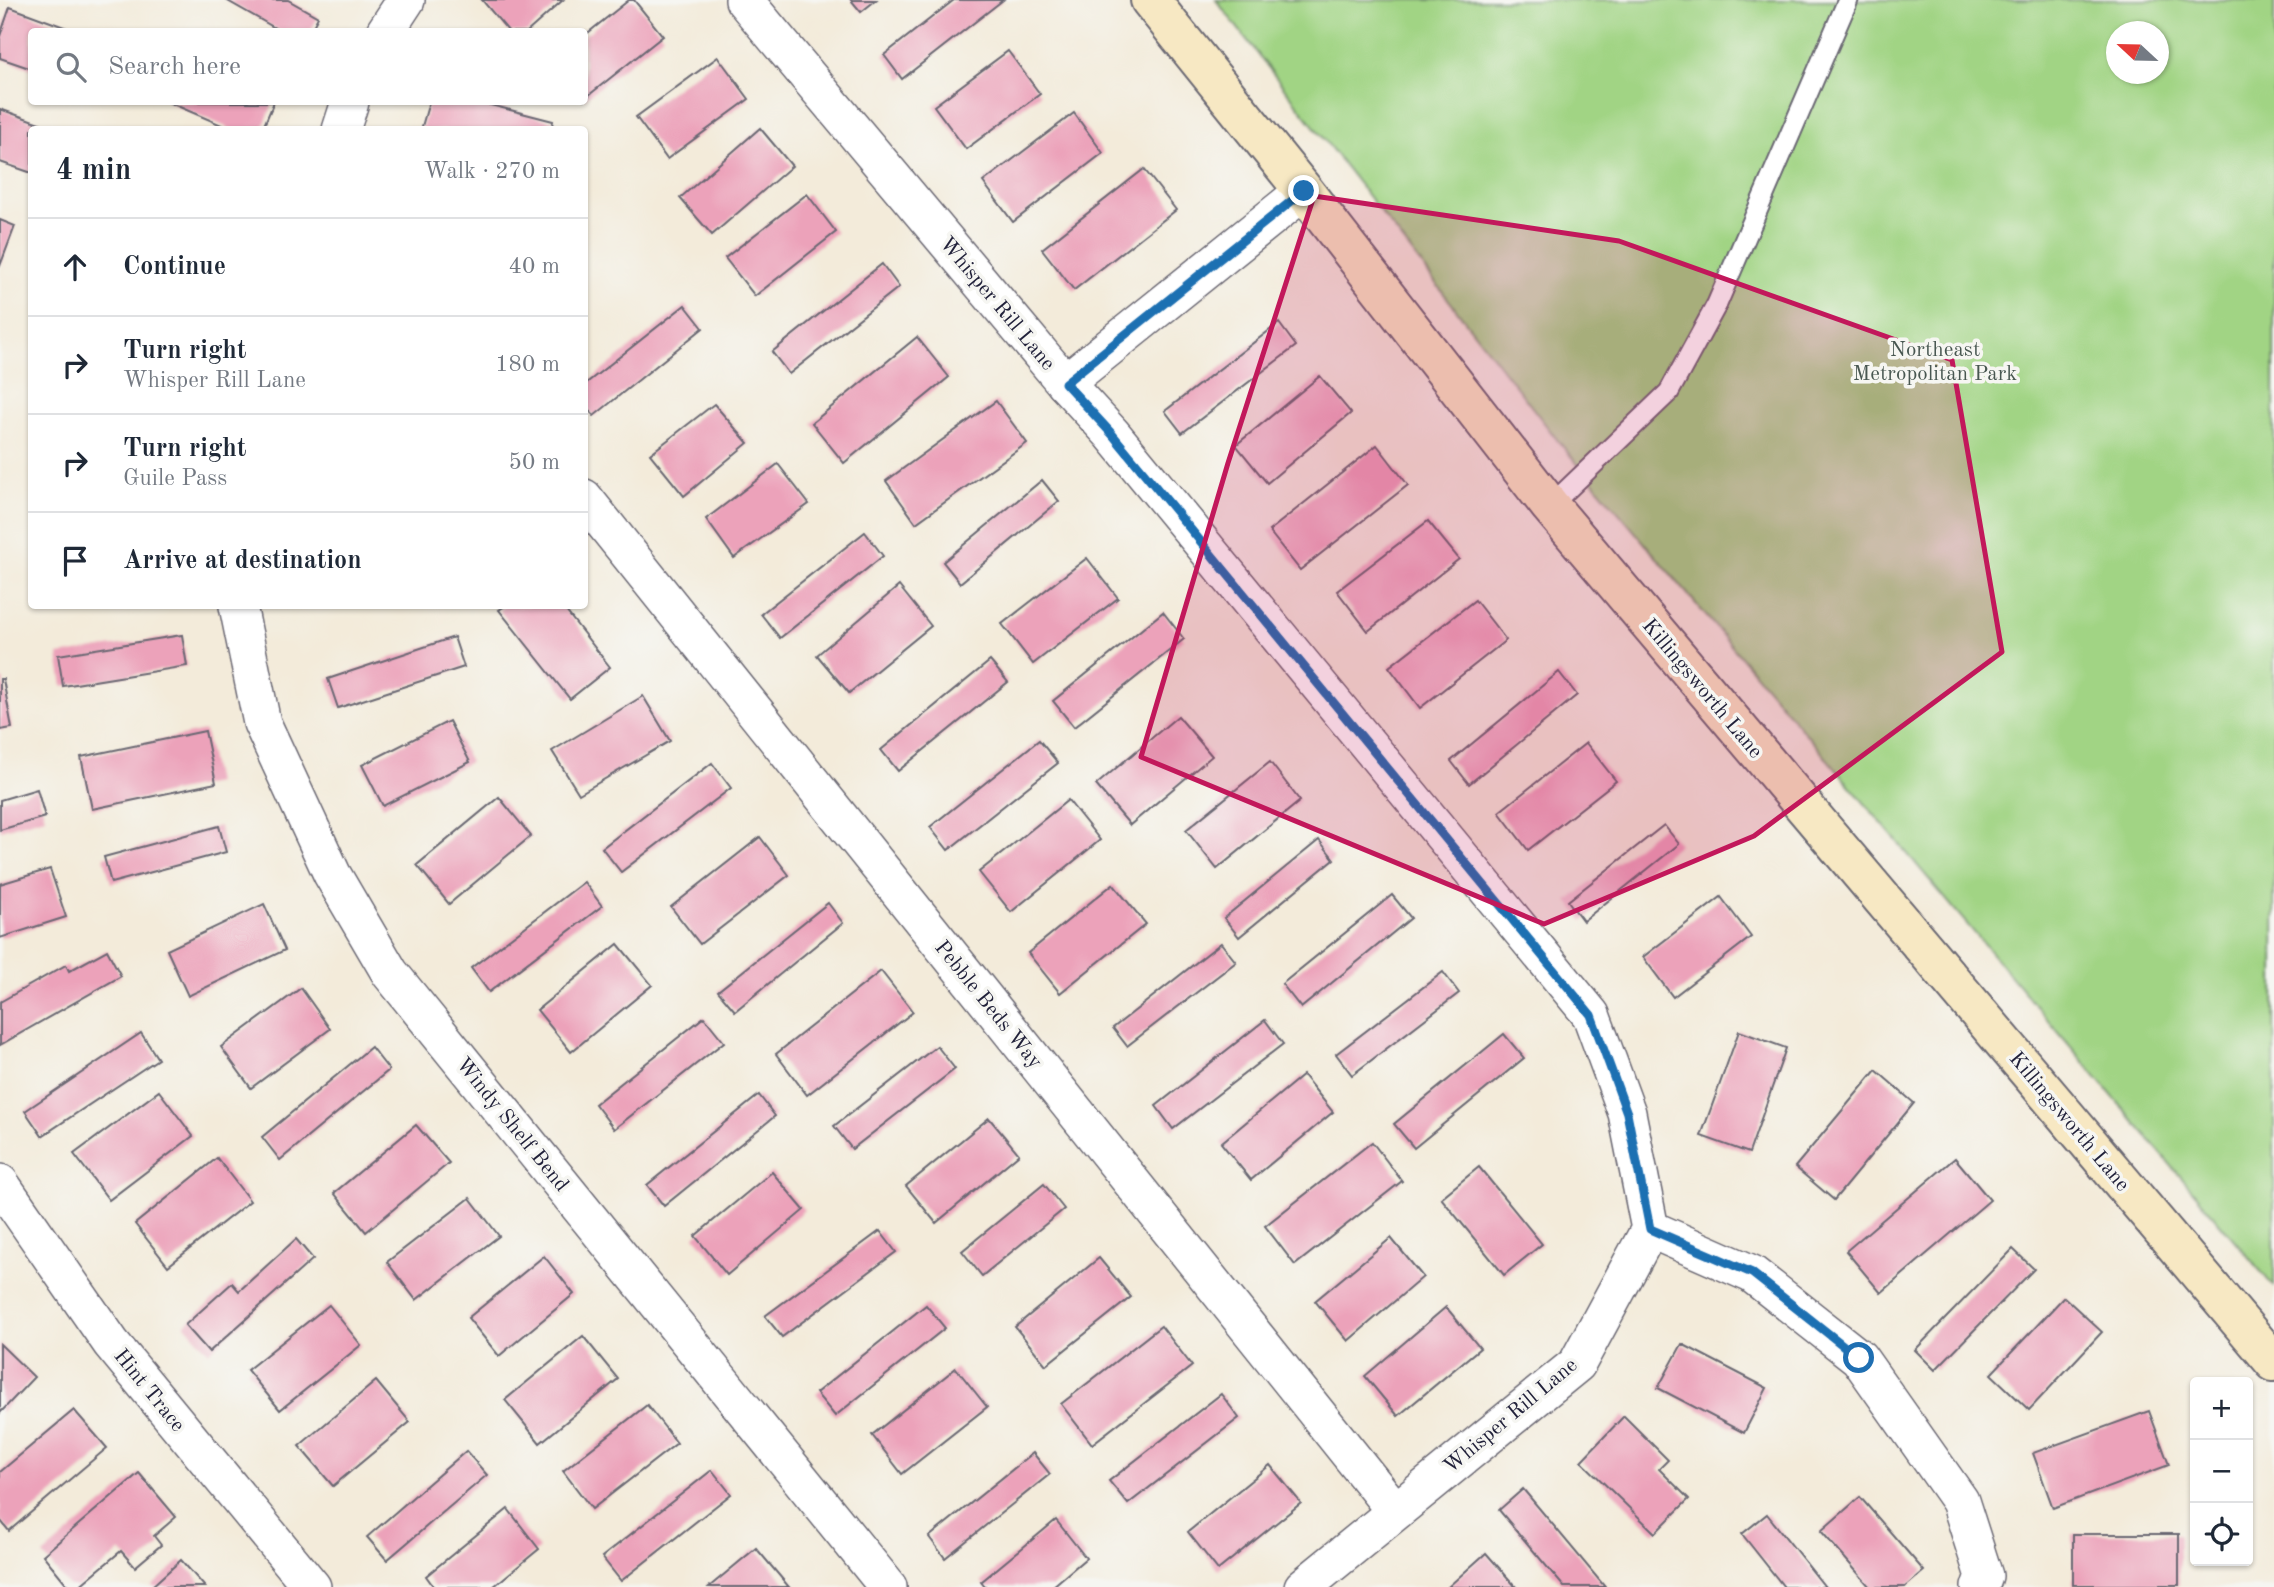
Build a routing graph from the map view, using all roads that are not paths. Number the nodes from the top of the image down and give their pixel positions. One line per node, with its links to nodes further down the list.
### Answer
1 (406, 0): 5 (street)
2 (744, 0): 9 (street, Whisper Rill Lane)
3 (1150, 0): 8 (street, Killingsworth Lane)
4 (1848, 0): 11 (lane)
5 (388, 28)
6 (349, 105): 7 (street)
7 (342, 126)
8 (1304, 191): 9 (street); 11 (street, Killingsworth Lane)
9 (1065, 383): 14 (street, Whisper Rill Lane)
10 (588, 503): 16 (street, Pebble Beds Way)
11 (1550, 506): 15 (street, Killingsworth Lane)
12 (239, 609): 18 (street, Windy Shelf Bend)
13 (0, 1183): 17 (street, Hint Trace)
14 (1650, 1229): 16 (street, Whisper Rill Lane); 20 (street)
15 (2274, 1362)
16 (1395, 1511): 19 (street, Whisper Rill Lane)
17 (312, 1587)
18 (888, 1587)
19 (1303, 1587)
20 (1980, 1587)

